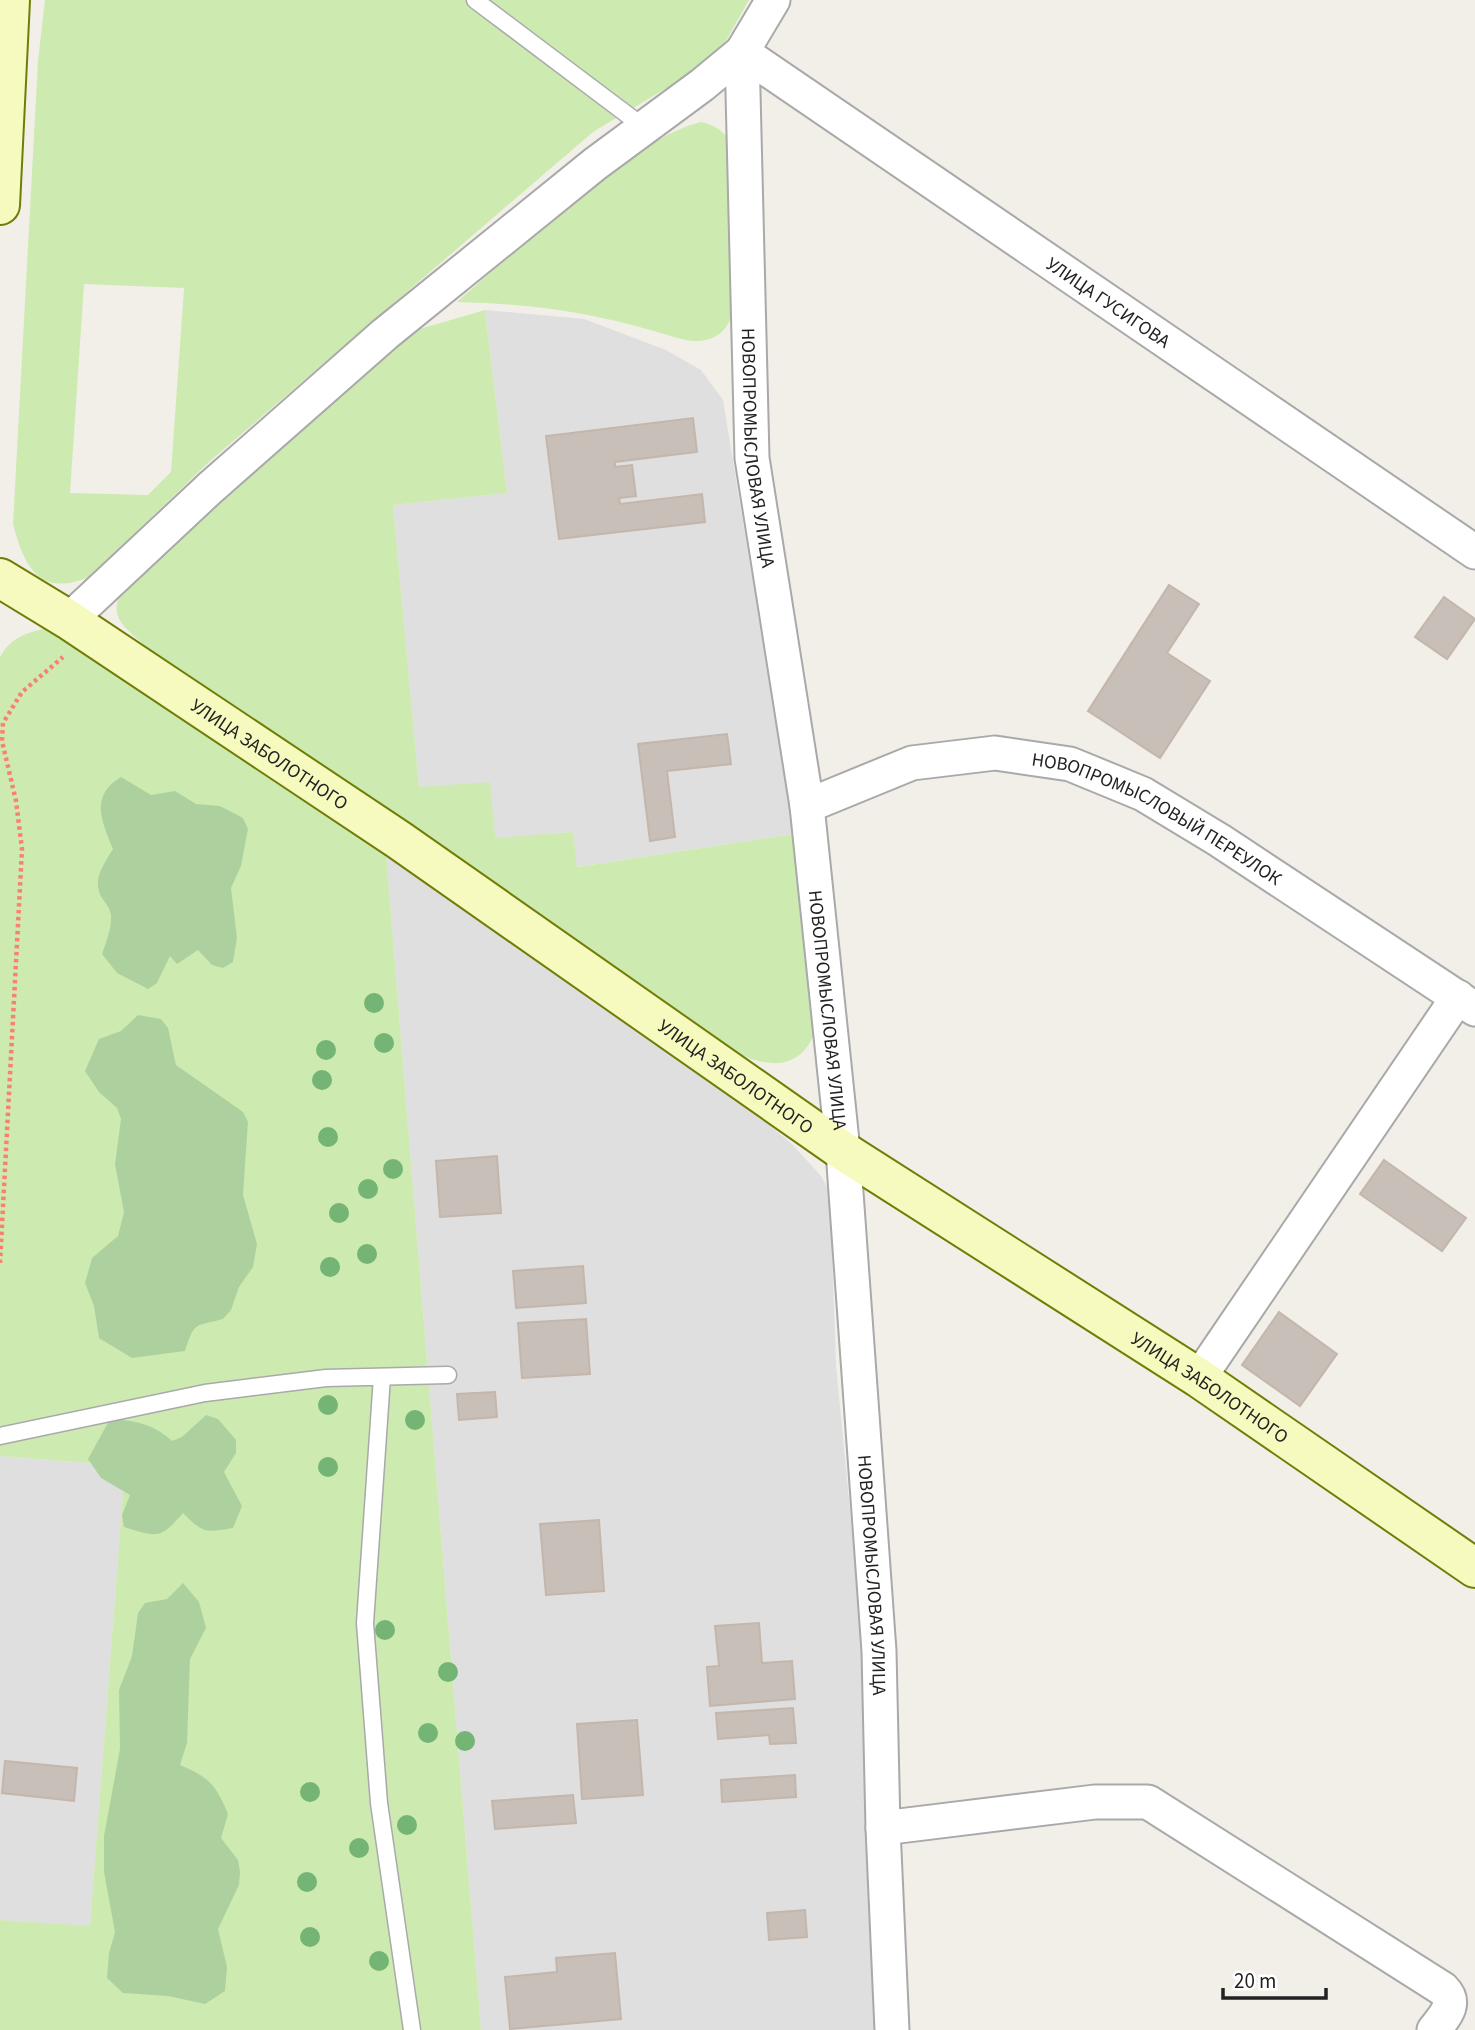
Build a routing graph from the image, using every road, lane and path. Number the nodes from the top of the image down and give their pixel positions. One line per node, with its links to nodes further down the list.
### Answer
1 (475, 0): 5 (lane)
2 (773, 0): 4 (street)
3 (6, 21): 6 (street)
4 (742, 52): 5 (street); 7 (street, УЛИЦА ГУСИГОВА); 10 (street, НОВОПРОМЫСЛОВАЯ УЛИЦА)
5 (645, 128): 9 (street)
6 (0, 205)
7 (1475, 552)
8 (0, 578): 9 (street, УЛИЦА ЗАБОЛОТНОГО)
9 (68, 637): 12 (street, УЛИЦА ЗАБОЛОТНОГО); 13 (path)
10 (807, 806): 11 (street, НОВОПРОМЫСЛОВЫЙ ПЕРЕУЛОК); 12 (street, НОВОПРОМЫСЛОВАЯ УЛИЦА)
11 (1467, 1003): 16 (street)
12 (843, 1151): 16 (street, УЛИЦА ЗАБОЛОТНОГО); 19 (street, НОВОПРОМЫСЛОВАЯ УЛИЦА)
13 (0, 1263)
14 (448, 1375): 15 (lane)
15 (382, 1377): 17 (lane); 20 (lane)
16 (1199, 1378): 18 (street, УЛИЦА ЗАБОЛОТНОГО)
17 (0, 1436)
18 (1475, 1568)
19 (883, 1828): 21 (street, НОВОПРОМЫСЛОВАЯ УЛИЦА); 22 (street)
20 (412, 2030)
21 (891, 2030)
22 (1434, 2030)

